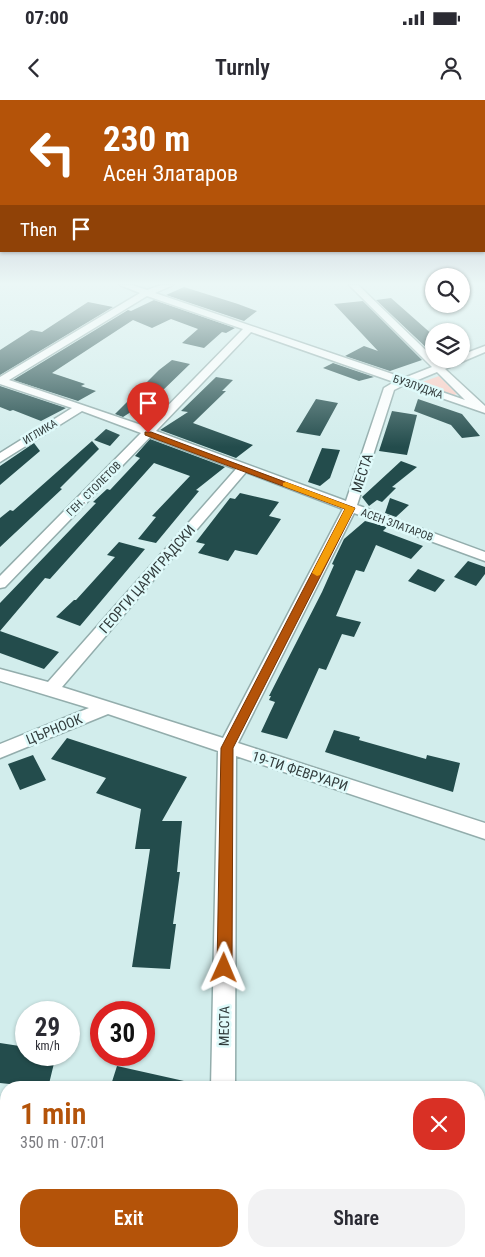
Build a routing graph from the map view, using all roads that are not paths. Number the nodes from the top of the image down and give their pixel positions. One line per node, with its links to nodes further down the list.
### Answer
1 (69, 339): 9 (street)
2 (239, 339): 13 (street, ГЕН. СТОЛЕТОВ)
3 (282, 339): 10 (street, БУЗЛУДЖА)
4 (409, 339): 6 (street)
5 (485, 349): 7 (street)
6 (425, 354)
7 (470, 355)
8 (439, 368): 10 (street); 12 (street)
9 (0, 380): 11 (street, АСЕН ЗЛАТАРОВ)
10 (405, 382): 12 (street, БУЗЛУДЖА); 16 (street, МЕСТА)
11 (81, 407): 13 (street, АСЕН ЗЛАТАРОВ); 14 (street, ИГЛИКА)
12 (484, 410)
13 (148, 433): 15 (street, АСЕН ЗЛАТАРОВ); 18 (street, ГЕН. СТОЛЕТОВ)
14 (0, 458)
15 (243, 468): 16 (street, АСЕН ЗЛАТАРОВ); 20 (street, ГЕОРГИ ЦАРИГРАДСКИ)
16 (350, 508): 17 (street, АСЕН ЗЛАТАРОВ); 22 (street, МЕСТА)
17 (485, 557)
18 (0, 584)
19 (0, 675): 20 (street, 19-ТИ ФЕВРУАРИ)
20 (51, 689): 21 (street, 19-ТИ ФЕВРУАРИ)
21 (108, 707): 22 (street, 19-ТИ ФЕВРУАРИ); 23 (street, ЦЪРНООК)
22 (227, 748): 24 (street, 19-ТИ ФЕВРУАРИ); 25 (street, МЕСТА)
23 (0, 751)
24 (485, 831)
25 (223, 1081)

